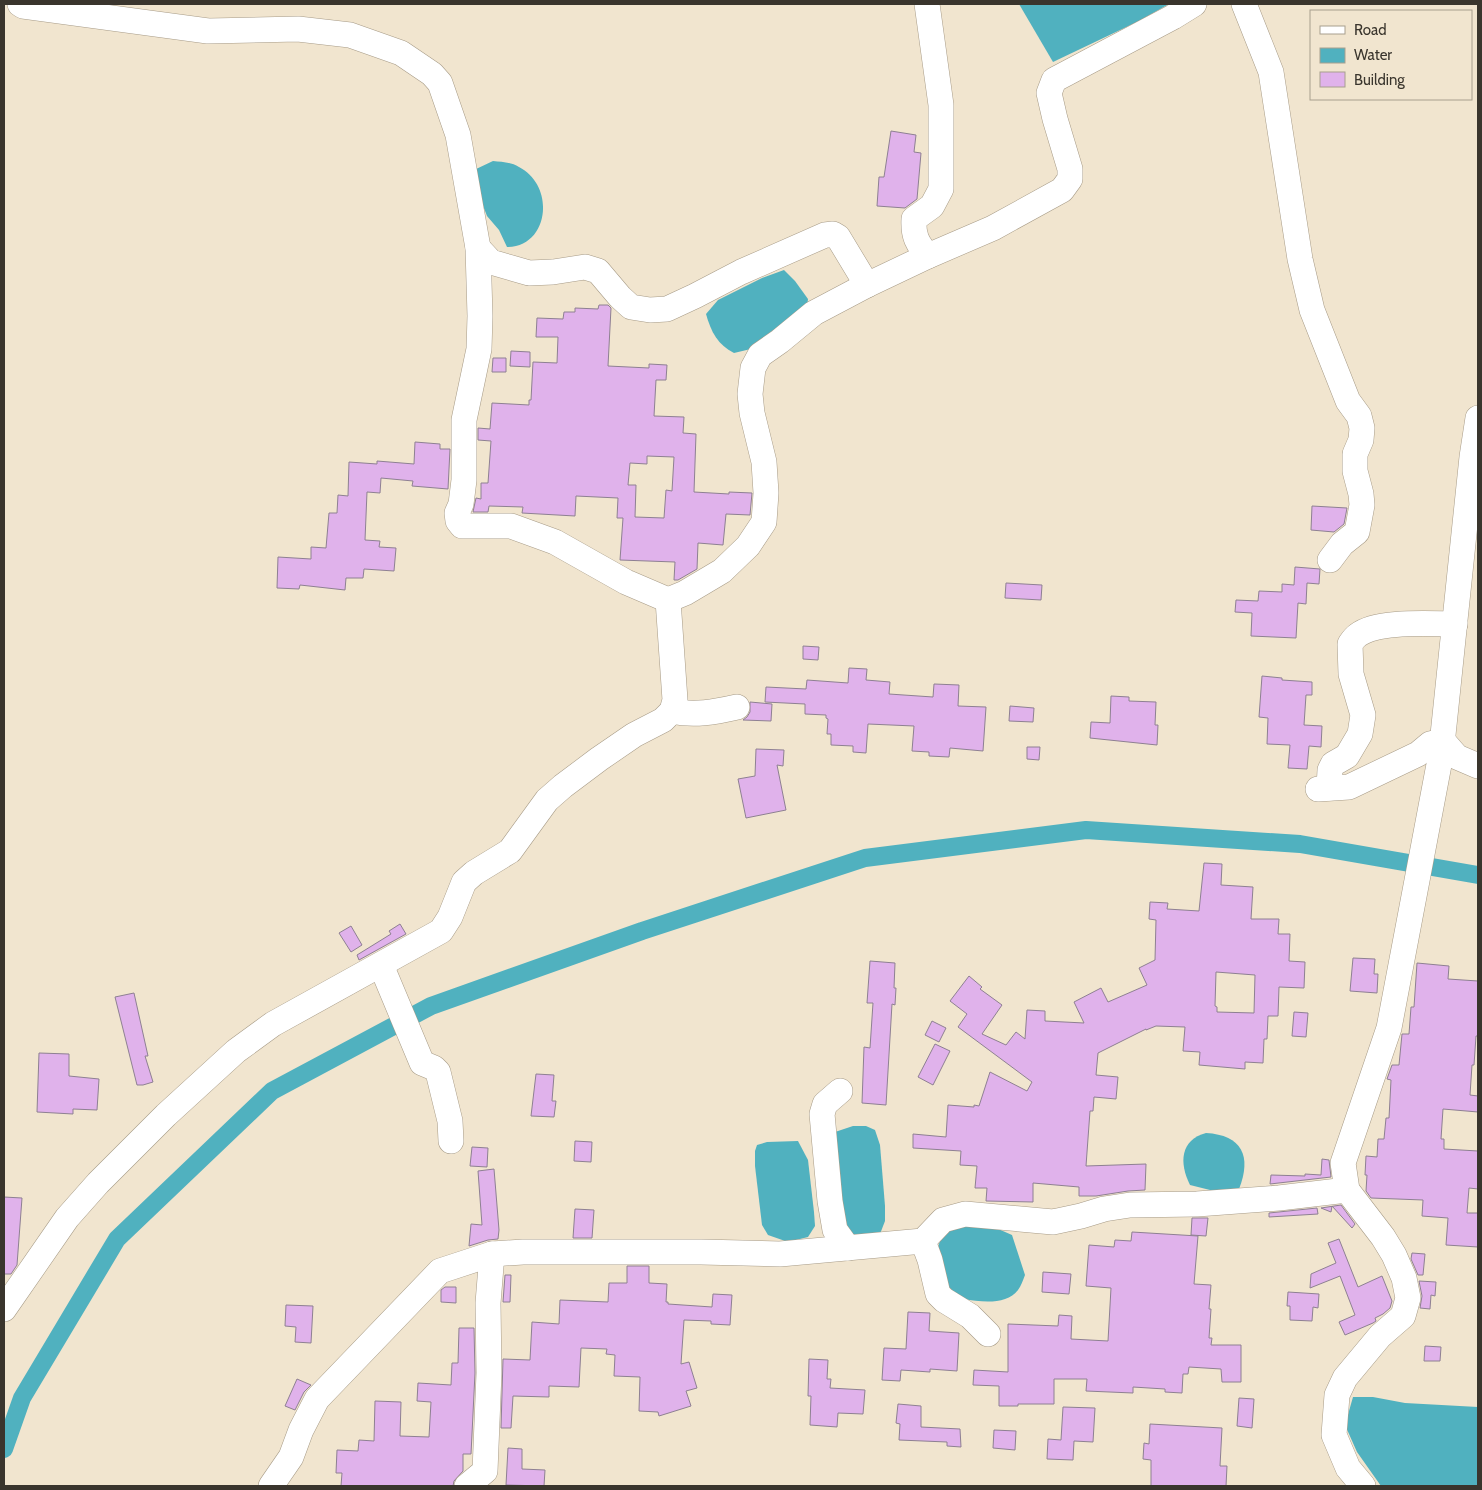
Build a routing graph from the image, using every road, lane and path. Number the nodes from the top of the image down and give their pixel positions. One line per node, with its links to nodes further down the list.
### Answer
1 (20, 4): 5 (street)
2 (927, 4): 6 (street)
3 (1194, 4): 6 (street)
4 (1244, 4): 9 (street)
5 (478, 248): 7 (street); 10 (street)
6 (928, 256): 7 (street)
7 (867, 285): 10 (street)
8 (1478, 418): 11 (street)
9 (1330, 560)
10 (668, 600): 13 (street)
11 (1455, 624): 14 (street); 14 (street)
12 (737, 707): 13 (street)
13 (672, 711): 16 (street)
14 (1442, 748): 15 (street); 19 (street)
15 (1478, 766)
16 (383, 968): 18 (street); 23 (street)
17 (840, 1091): 21 (street)
18 (451, 1140)
19 (1347, 1190): 20 (street); 27 (street)
20 (923, 1241): 21 (street); 24 (street)
21 (848, 1248): 22 (street)
22 (492, 1254): 25 (street); 26 (street)
23 (4, 1309)
24 (988, 1334)
25 (271, 1486)
26 (467, 1486)
27 (1363, 1486)

